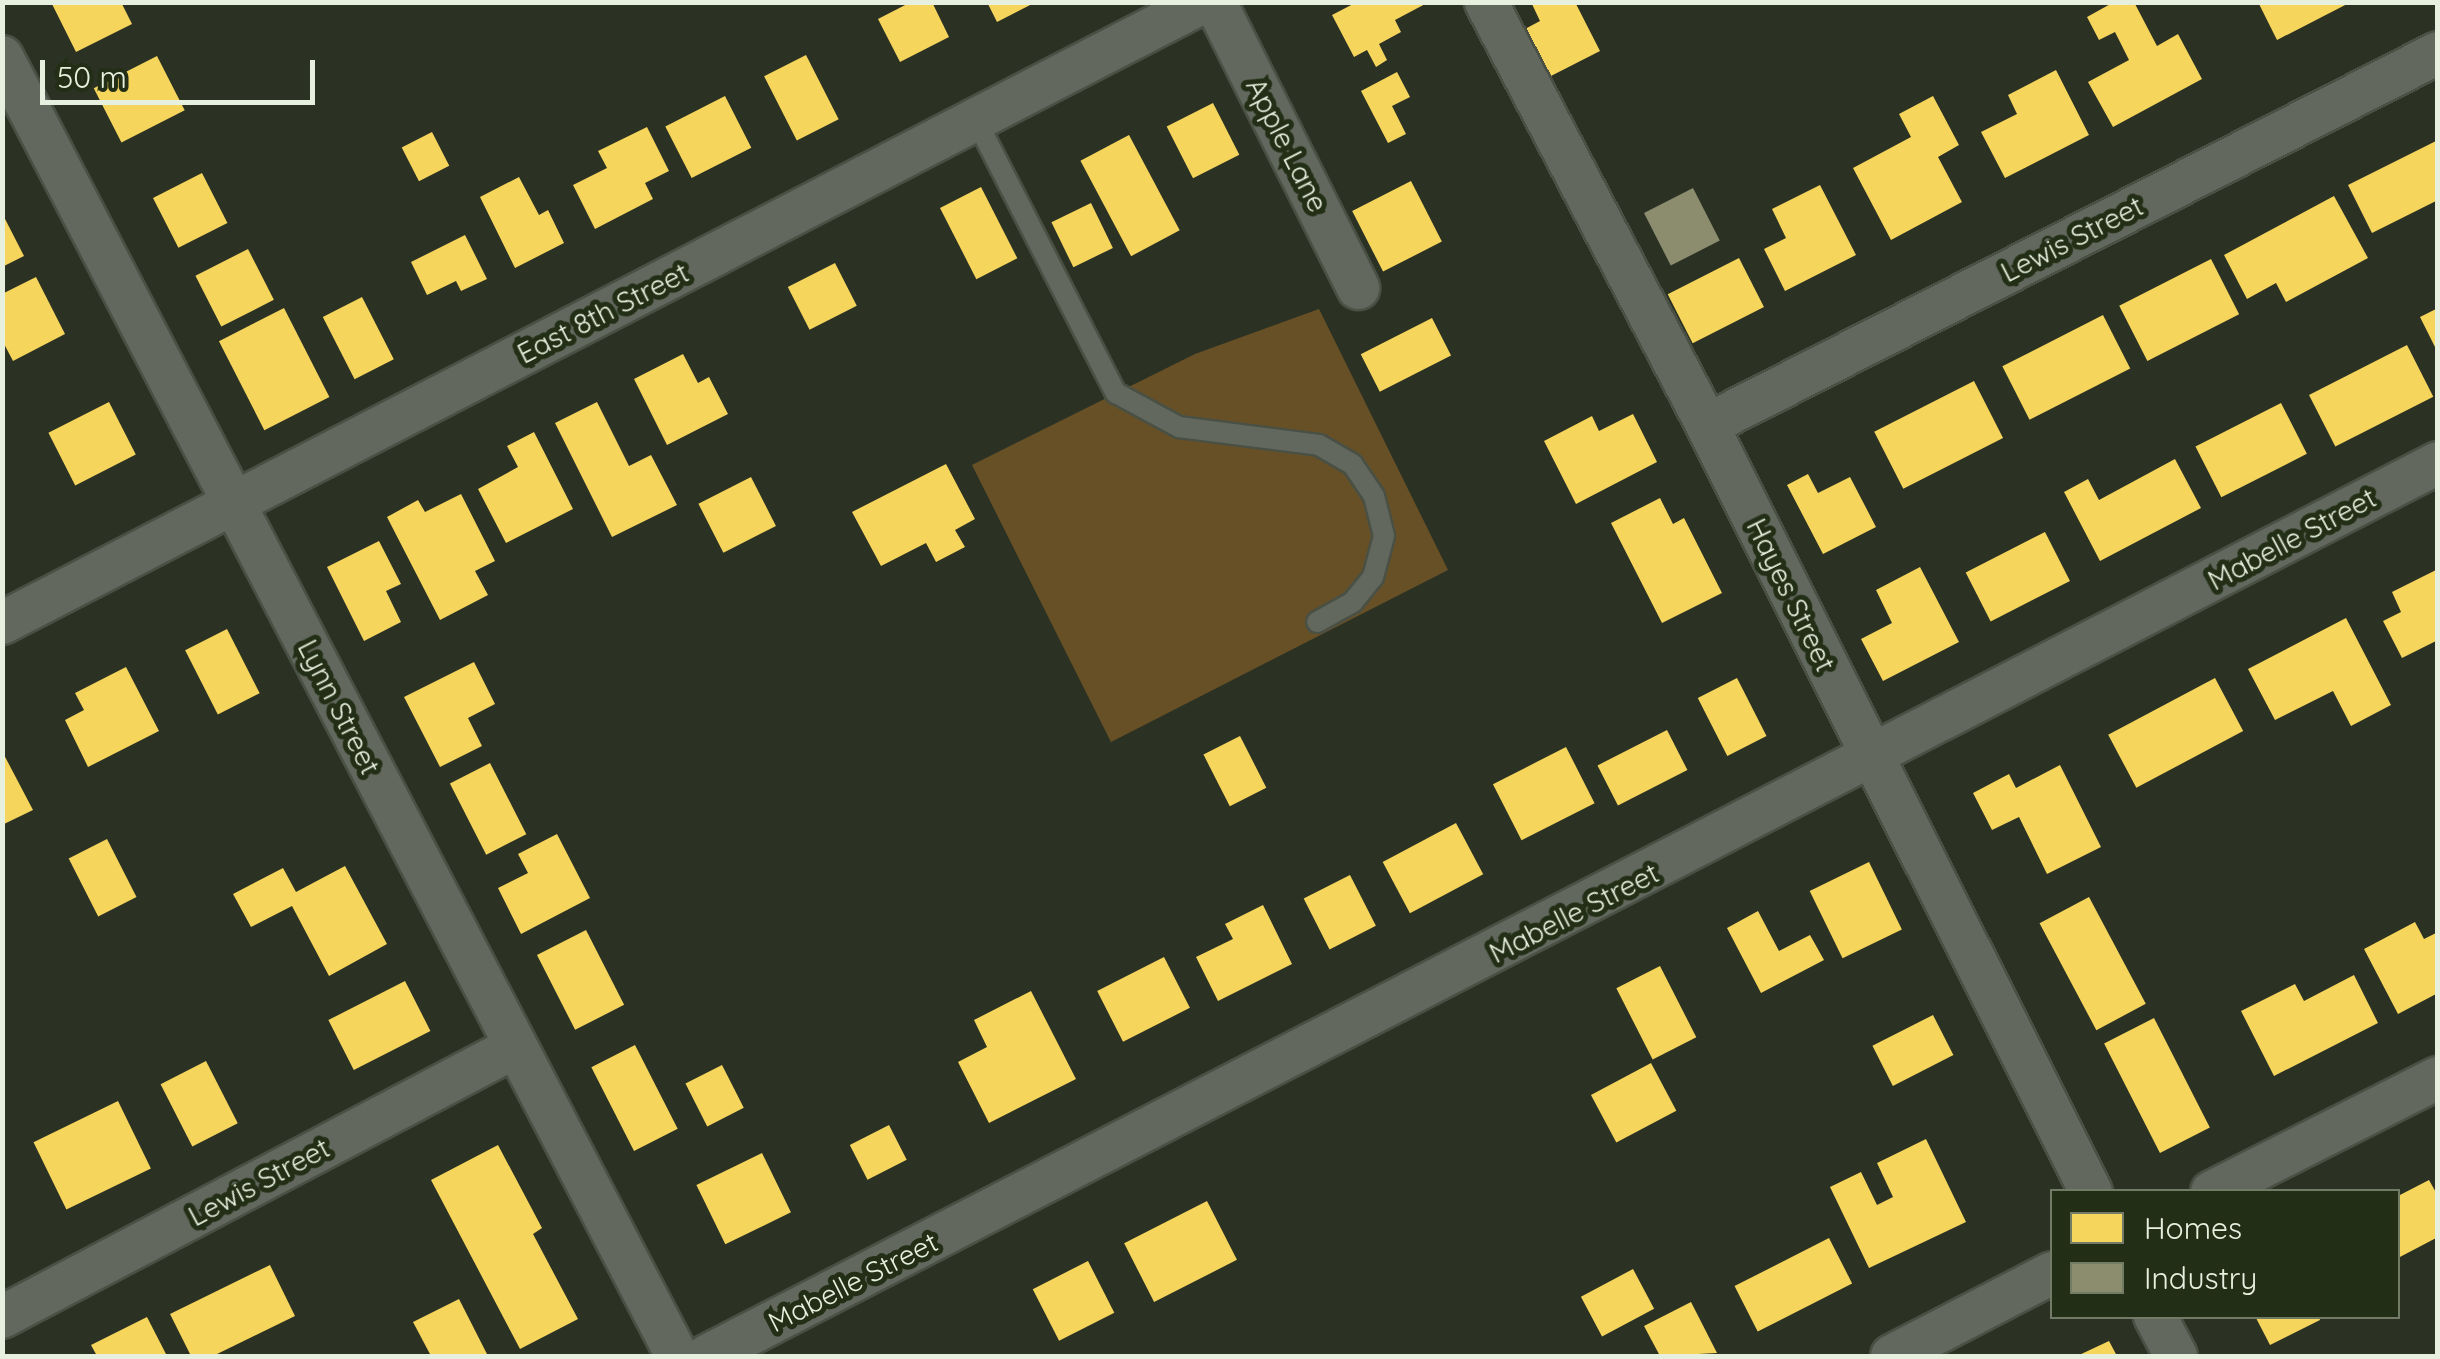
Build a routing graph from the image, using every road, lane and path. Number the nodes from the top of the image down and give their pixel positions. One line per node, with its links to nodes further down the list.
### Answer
1 (1202, 2): 6 (street, East 8th Street)
2 (1215, 2): 7 (street, Apple Lane)
3 (1486, 2): 8 (street, Hayes Street)
4 (2438, 53): 8 (street, Lewis Street)
5 (2, 57): 10 (street, Lynn Street)
6 (976, 120): 10 (street, East 8th Street); 11 (lane)
7 (1358, 288)
8 (1708, 425): 13 (street, Hayes Street)
9 (2438, 463): 13 (street, Mabelle Street)
10 (234, 503): 12 (street, East 8th Street); 14 (street, Lynn Street)
11 (1317, 622)
12 (2, 623)
13 (1872, 760): 16 (street, Hayes Street); 22 (street, Mabelle Street)
14 (515, 1047): 19 (street, Lewis Street); 21 (street, Lynn Street)
15 (2438, 1078): 17 (street)
16 (2089, 1189)
17 (2218, 1189)
18 (2050, 1274): 23 (street)
19 (2, 1317)
20 (2157, 1319): 24 (street)
21 (677, 1356)
22 (707, 1356)
23 (1892, 1356)
24 (2176, 1356)

